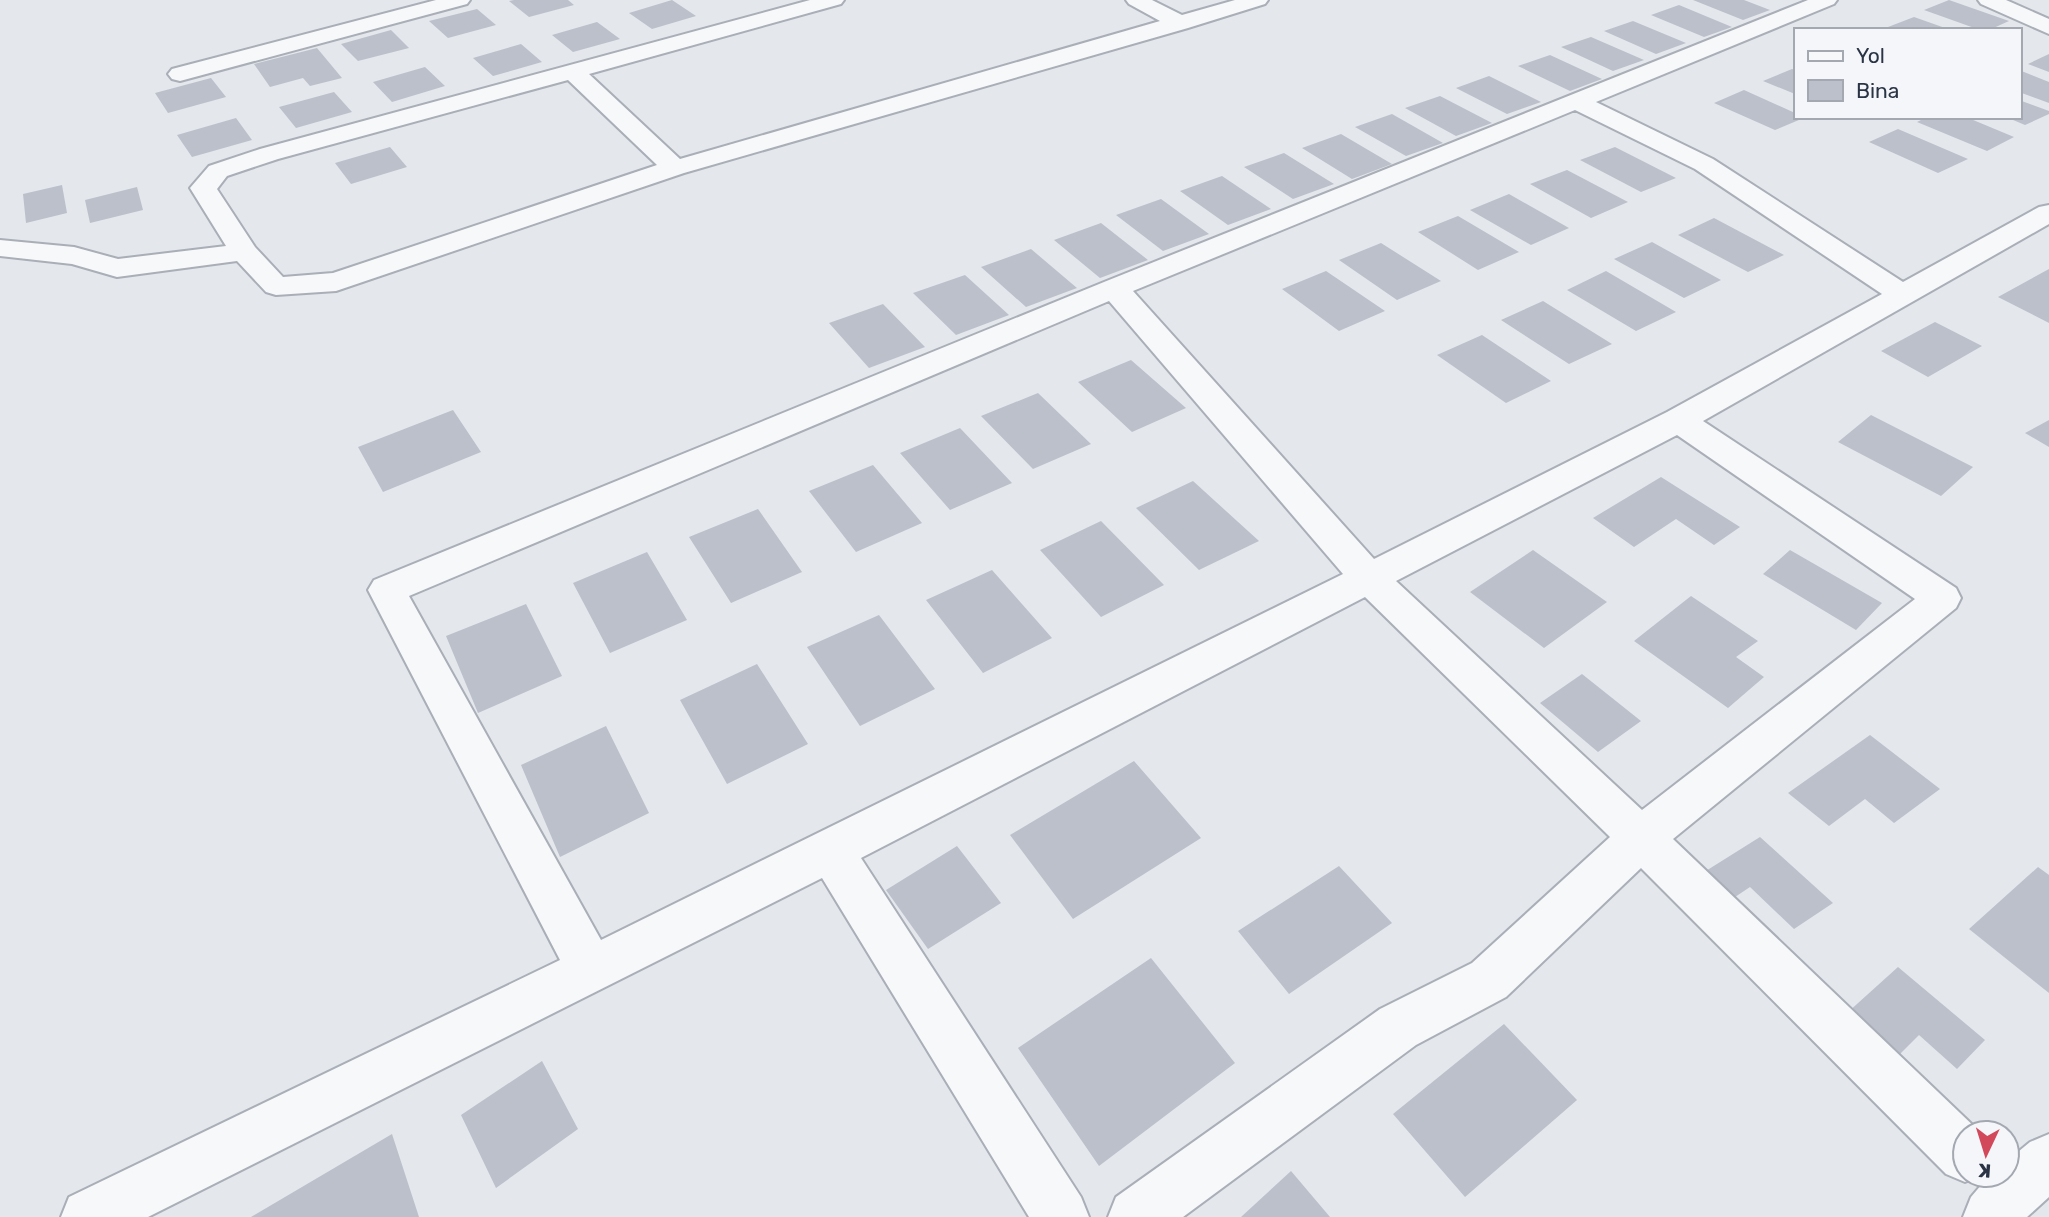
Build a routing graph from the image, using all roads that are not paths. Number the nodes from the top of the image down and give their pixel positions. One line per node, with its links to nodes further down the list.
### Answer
1 (460, 0): 12 (street)
2 (834, 0): 8 (street)
3 (1136, 0): 9 (street)
4 (1258, 0): 9 (street)
5 (1827, 0): 13 (street)
6 (1988, 0): 10 (street)
7 (745, 6): 8 (street)
8 (765, 19): 11 (street)
9 (1180, 23): 14 (street)
10 (2049, 27)
11 (572, 71): 14 (street); 17 (street)
12 (180, 74)
13 (1579, 103): 18 (street); 19 (street)
14 (675, 168): 17 (street)
15 (2049, 213): 19 (street)
16 (0, 248): 17 (street)
17 (244, 252)
18 (1115, 289): 21 (street); 24 (street)
19 (1903, 296): 20 (street)
20 (1679, 421): 21 (street); 22 (street)
21 (1368, 577): 22 (street); 23 (street)
22 (1641, 838): 25 (street); 30 (street)
23 (831, 851): 24 (street); 29 (street)
24 (591, 970): 28 (street)
25 (1951, 1141)
26 (2049, 1161): 27 (street)
27 (1995, 1196)
28 (89, 1217)
29 (1061, 1217)
30 (1136, 1217)

